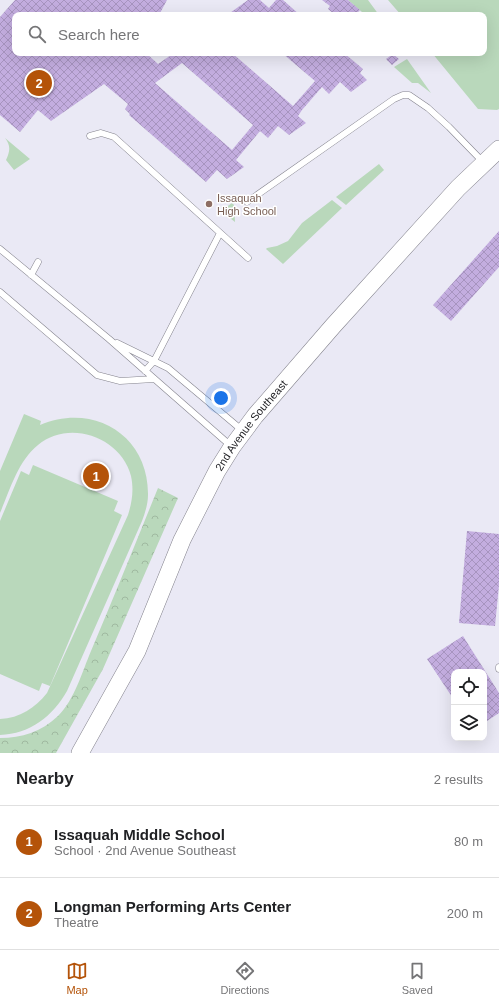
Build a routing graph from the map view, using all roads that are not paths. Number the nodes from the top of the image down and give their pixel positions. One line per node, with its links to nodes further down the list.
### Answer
1 (90, 136): 5 (lane)
2 (499, 149): 3 (street, 2nd Avenue Southeast)
3 (484, 163): 4 (lane); 15 (street, 2nd Avenue Southeast)
4 (247, 202)
5 (220, 233): 7 (lane); 12 (lane)
6 (0, 249): 9 (lane)
7 (248, 258)
8 (38, 262): 9 (lane)
9 (31, 275): 11 (lane)
10 (0, 292): 14 (lane)
11 (109, 339): 12 (lane); 13 (lane)
12 (154, 361): 13 (lane); 15 (lane)
13 (144, 371): 14 (lane)
14 (154, 379): 16 (lane)
15 (243, 431): 16 (street, 2nd Avenue Southeast)
16 (232, 447): 17 (street, 2nd Avenue Southeast)
17 (80, 753)

